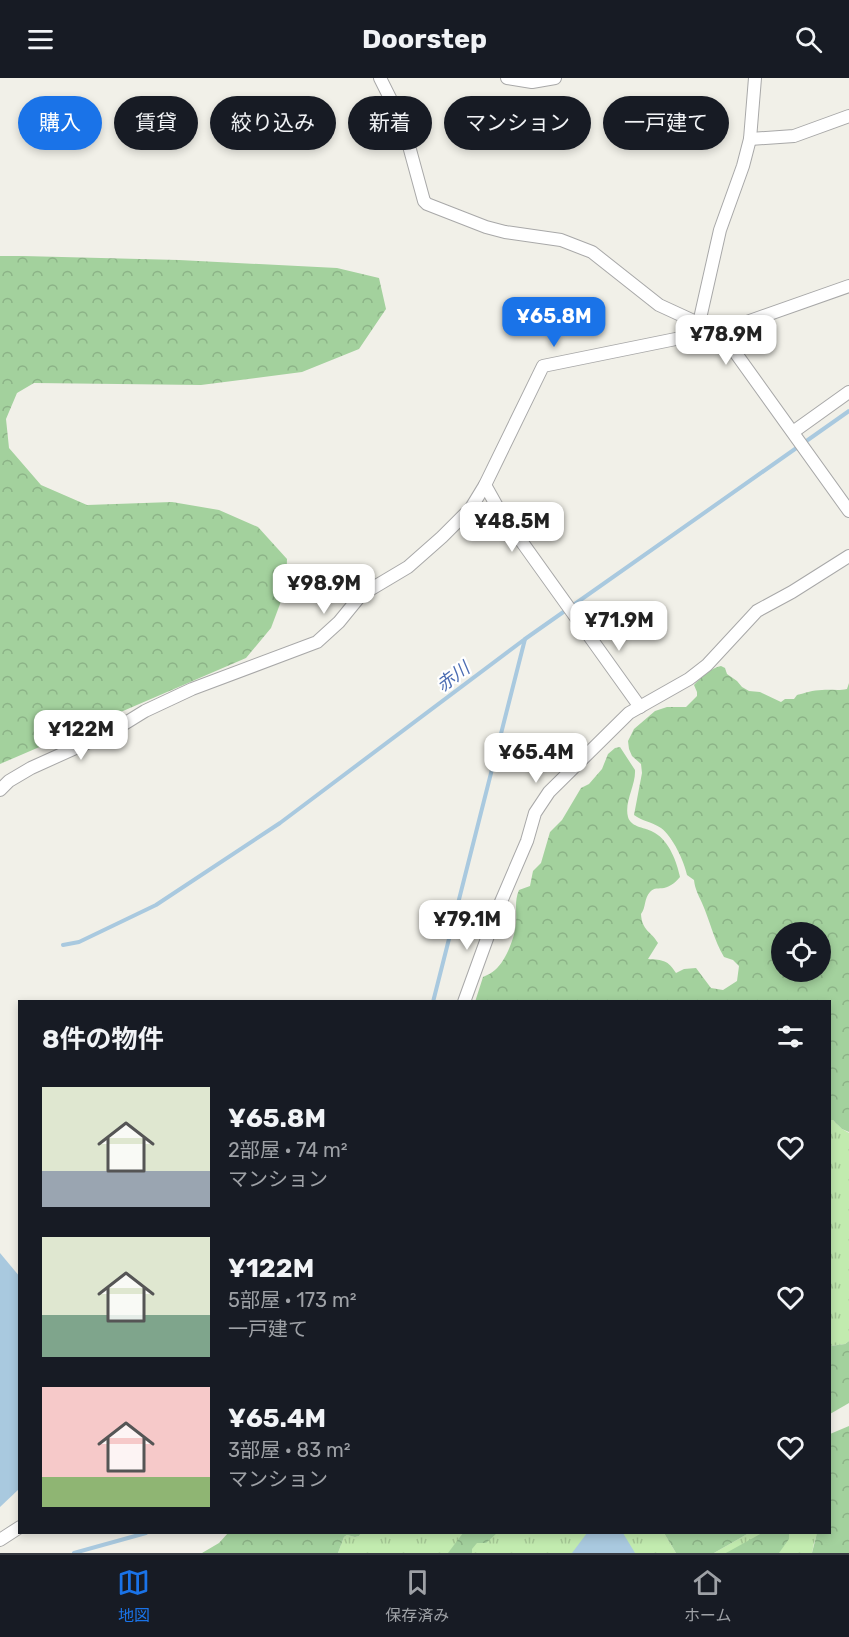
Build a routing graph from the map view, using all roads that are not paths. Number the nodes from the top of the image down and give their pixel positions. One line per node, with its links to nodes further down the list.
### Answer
1 (380, 78): 8 (street)
2 (507, 78): 3 (street)
3 (555, 78)
4 (755, 78): 6 (street)
5 (849, 116): 6 (street)
6 (750, 139): 8 (street)
7 (849, 286): 9 (street)
8 (699, 323): 9 (street)
9 (718, 333): 11 (street); 12 (street)
10 (849, 392): 11 (street)
11 (795, 435): 13 (street)
12 (485, 485): 15 (street); 16 (street)
13 (849, 511)
14 (849, 556): 15 (street)
15 (640, 707): 17 (street)
16 (0, 790)
17 (465, 1000)
18 (18, 1528): 19 (street)
19 (0, 1540)

